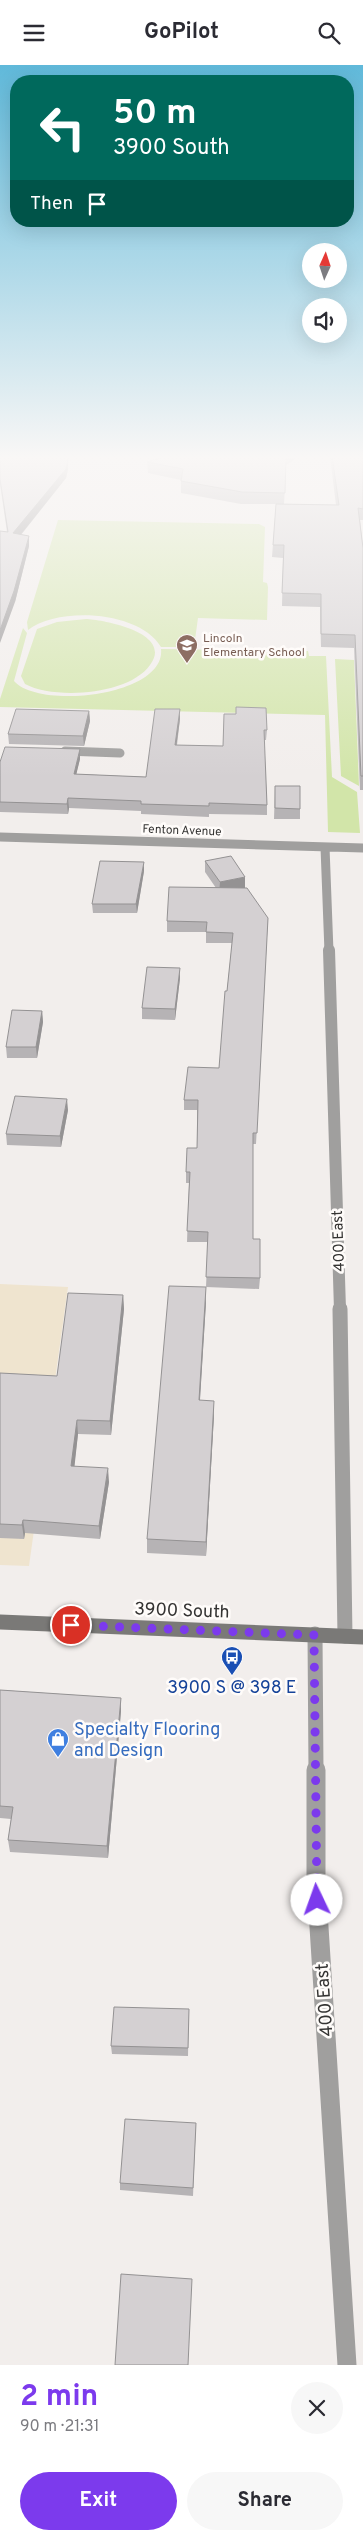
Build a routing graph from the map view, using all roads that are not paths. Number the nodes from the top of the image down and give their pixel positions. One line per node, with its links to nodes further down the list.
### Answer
1 (60, 751): 2 (street)
2 (120, 753)
3 (0, 837): 4 (street, Fenton Avenue)
4 (325, 847): 5 (street, Fenton Avenue); 8 (street, 400 East)
5 (363, 848)
6 (0, 1622): 7 (main road, 3900 South)
7 (314, 1635): 8 (main road, 3900 South); 10 (street, 400 East)
8 (345, 1636): 9 (main road, 3900 South)
9 (363, 1637)
10 (347, 2365)

